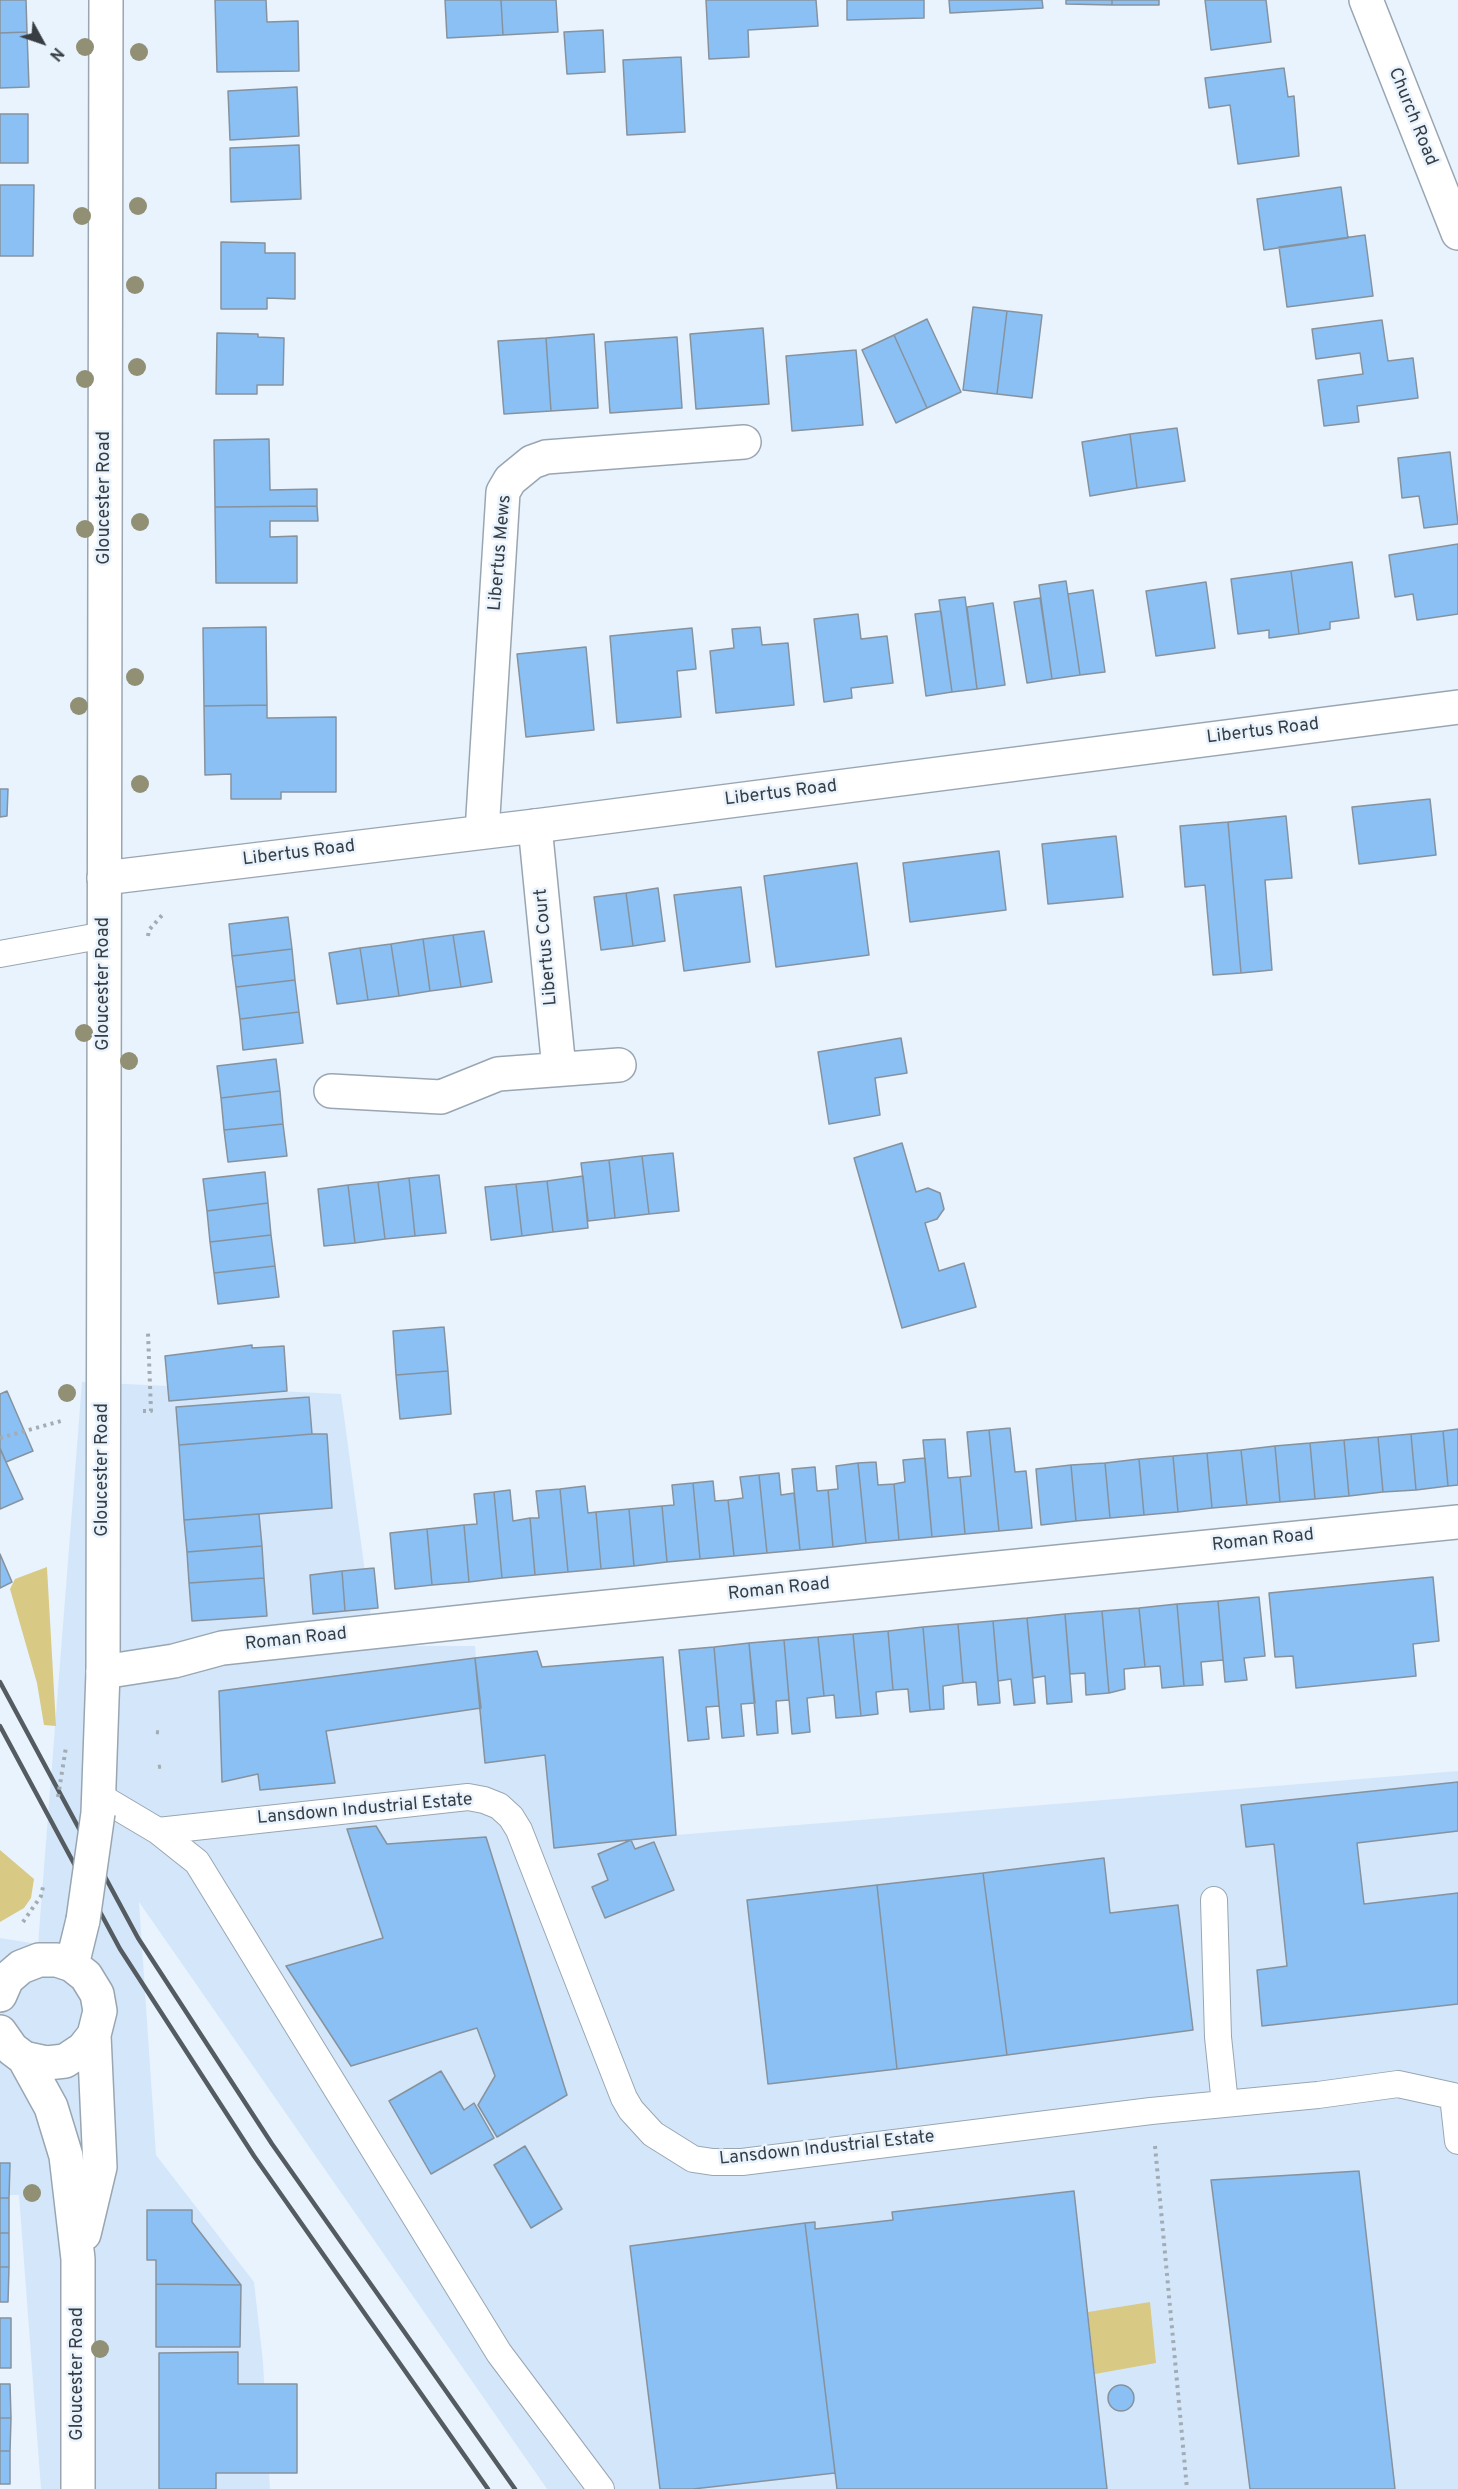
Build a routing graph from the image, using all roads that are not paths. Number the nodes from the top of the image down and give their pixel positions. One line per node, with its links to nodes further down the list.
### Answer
1 (106, 0): 8 (street, Gloucester Road)
2 (1366, 0): 3 (street, Church Road)
3 (1458, 233)
4 (744, 442): 7 (street, Libertus Mews)
5 (1458, 707): 6 (street, Libertus Road)
6 (535, 826): 7 (street, Libertus Road); 12 (street, Libertus Court)
7 (482, 832): 8 (street, Libertus Road)
8 (105, 878): 9 (street, Gloucester Road)
9 (105, 934): 10 (lane); 15 (street, Gloucester Road)
10 (0, 954)
11 (619, 1065): 12 (street)
12 (559, 1069): 13 (street)
13 (331, 1091)
14 (1458, 1522): 15 (street, Roman Road)
15 (103, 1672): 16 (street, Gloucester Road)
16 (98, 1804): 17 (lane); 19 (street, Gloucester Road, bridge)
17 (158, 1831): 25 (lane, Lansdown Industrial Estate); 29 (lane)
18 (1214, 1900): 25 (lane)
19 (72, 1965): 20 (street); 22 (street, Gloucester Road)
20 (2, 1983)
21 (0, 2032): 23 (street, Gloucester Road)
22 (94, 2035): 23 (street); 27 (street, Gloucester Road)
23 (24, 2058): 27 (street, Gloucester Road)
24 (1456, 2096): 25 (lane, Lansdown Industrial Estate); 26 (lane, Lansdown Industrial Estate)
25 (1225, 2104)
26 (1458, 2141)
27 (78, 2259): 28 (street, Gloucester Road)
28 (78, 2489)
29 (602, 2489)

